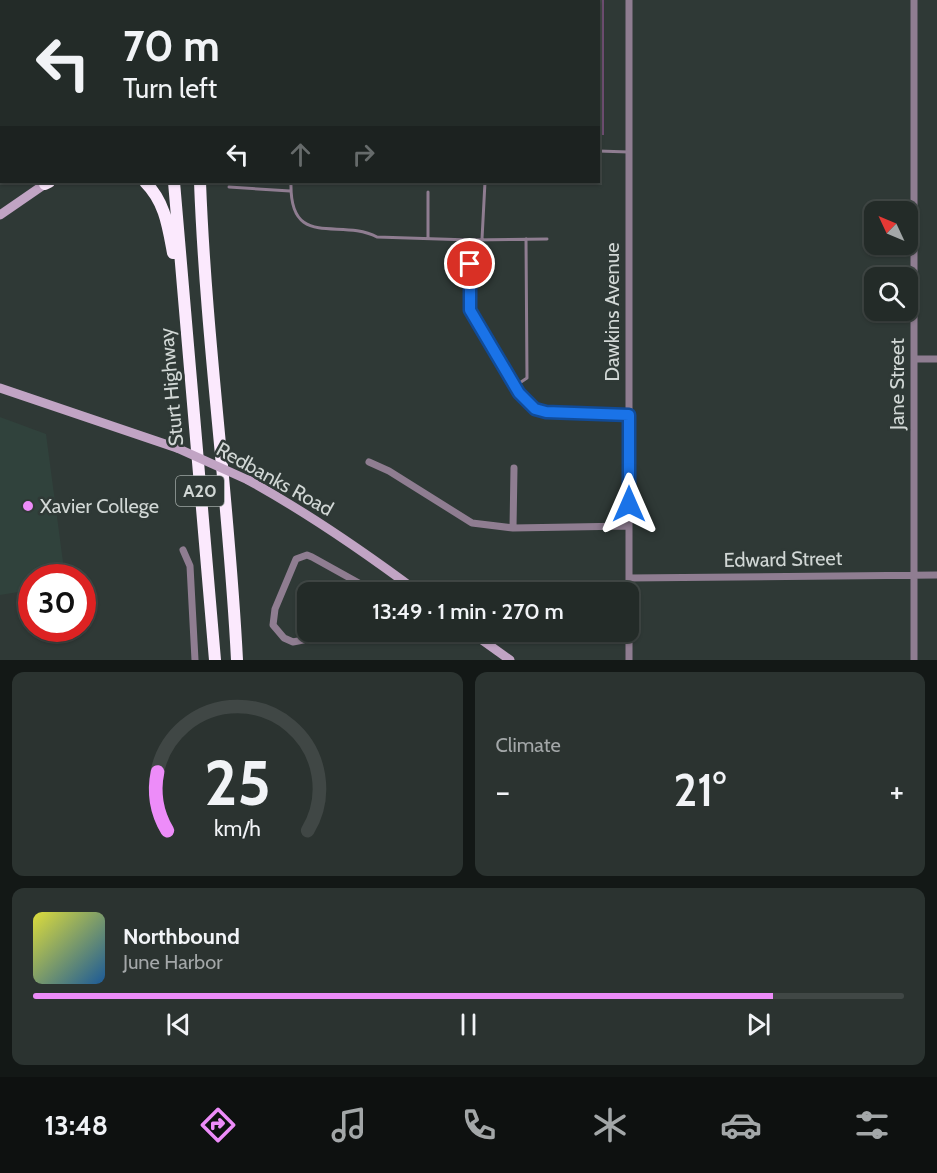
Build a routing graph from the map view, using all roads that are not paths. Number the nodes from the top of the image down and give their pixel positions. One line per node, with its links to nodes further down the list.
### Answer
1 (629, 0): 4 (street, Dawkins Avenue)
2 (914, 0): 21 (street, Jane Street)
3 (600, 151): 4 (lane)
4 (629, 152): 25 (street, Dawkins Avenue)
5 (46, 183): 14 (main road)
6 (146, 183): 20 (highway)
7 (174, 183): 20 (highway, Sturt Highway / A20)
8 (200, 183): 40 (highway, A20)
9 (291, 183): 12 (lane)
10 (485, 183): 16 (lane)
11 (229, 187): 12 (lane)
12 (290, 190): 15 (lane)
13 (428, 192): 15 (lane)
14 (0, 215)
15 (428, 238): 19 (lane)
16 (482, 239): 17 (lane); 19 (lane)
17 (526, 239): 18 (lane); 23 (lane)
18 (547, 239)
19 (470, 240): 23 (lane)
20 (185, 322): 39 (highway, Sturt Highway / A20)
21 (914, 359): 22 (street); 31 (street, Jane Street)
22 (937, 359)
23 (515, 386): 25 (lane)
24 (0, 388): 35 (main road, Redbanks Road, bridge)
25 (629, 415): 28 (street, Dawkins Avenue)
26 (369, 462): 29 (street)
27 (514, 468): 29 (street)
28 (629, 526): 29 (street); 33 (street, Dawkins Avenue)
29 (513, 528)
30 (183, 550): 38 (street)
31 (914, 575): 32 (street, Edward Street); 33 (street, Edward Street); 43 (street, Jane Street)
32 (937, 575)
33 (629, 578): 42 (street, Dawkins Avenue)
34 (357, 582): 36 (street)
35 (404, 582)
36 (297, 641)
37 (485, 642): 41 (main road)
38 (195, 660)
39 (215, 660)
40 (237, 660)
41 (510, 660)
42 (629, 660)
43 (914, 660)

